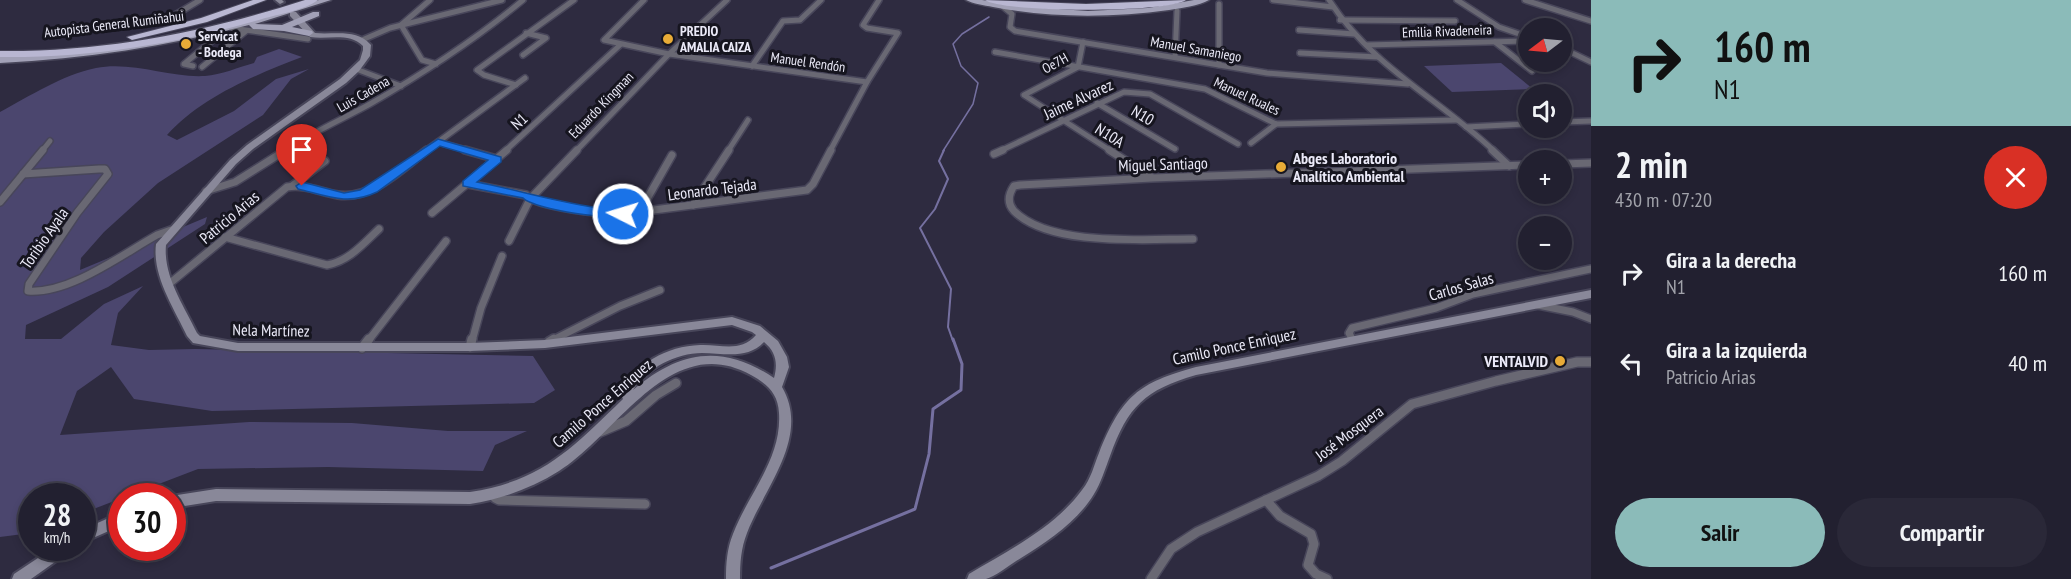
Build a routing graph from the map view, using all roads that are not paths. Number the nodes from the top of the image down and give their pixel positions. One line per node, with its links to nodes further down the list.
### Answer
1 (200, 0): 29 (street)
2 (262, 0): 44 (highway)
3 (299, 0): 44 (highway, Autopista General Rumiñahui)
4 (315, 0): 53 (highway, Autopista General Rumiñahui)
5 (329, 0): 35 (main road); 36 (main road)
6 (430, 0): 33 (street)
7 (502, 0): 24 (street)
8 (523, 0): 61 (street, Luis Cadena)
9 (574, 0): 39 (street)
10 (644, 0): 47 (street, Manuel Rendón)
11 (728, 0): 54 (street, Eduardo Kingman)
12 (821, 0): 64 (street)
13 (879, 0): 69 (street)
14 (970, 0): 26 (main road)
15 (990, 0): 18 (highway)
16 (1041, 0): 17 (highway)
17 (1140, 0)
18 (1182, 0)
19 (1205, 0): 26 (main road)
20 (1273, 0): 27 (street)
21 (1329, 0): 27 (street)
22 (1457, 0): 41 (street)
23 (1525, 0): 32 (street)
24 (475, 3): 33 (street)
25 (1219, 4): 62 (street)
26 (1001, 5): 45 (street, Manuel Samaniego)
27 (1333, 7): 30 (street)
28 (1177, 11): 56 (street)
29 (170, 18)
30 (1341, 20): 31 (street); 40 (street)
31 (1455, 21)
32 (1591, 21)
33 (401, 25): 42 (street); 61 (street)
34 (275, 27): 35 (main road); 35 (main road); 36 (main road)
35 (303, 27): 36 (street); 42 (main road)
36 (244, 28): 37 (main road); 66 (street)
37 (228, 29): 58 (main road); 63 (street)
38 (1299, 30): 40 (street)
39 (526, 33): 55 (street); 71 (street)
40 (1354, 34): 48 (street)
41 (1518, 35)
42 (362, 40): 67 (main road)
43 (1518, 40): 46 (street, Emilia Rivadeneira)
44 (115, 41): 49 (highway, Autopista General Rumiñahui)
45 (1083, 42): 56 (street, Manuel Samaniego); 65 (street, Oe7H)
46 (1495, 42): 48 (street, Emilia Rivadeneira); 59 (street)
47 (620, 45): 54 (street, Manuel Rendón); 90 (street, N1)
48 (1366, 45): 57 (street)
49 (0, 48)
50 (994, 52): 65 (street, Manuel Ruales)
51 (1572, 52): 60 (street)
52 (1300, 53): 57 (street)
53 (0, 54)
54 (669, 54): 64 (street, Manuel Rendón); 101 (street, Eduardo Kingman)
55 (524, 55)
56 (1175, 57): 62 (street, Manuel Samaniego)
57 (1378, 57): 70 (street)
58 (0, 60)
59 (1518, 60)
60 (1591, 62)
61 (436, 64): 72 (street, Luis Cadena)
62 (1219, 65): 70 (street, Manuel Samaniego)
63 (193, 66)
64 (752, 66): 69 (street, Manuel Rendón)
65 (1078, 67): 73 (street, Oe7H); 80 (street, Manuel Ruales)
66 (202, 68)
67 (356, 69): 72 (street); 100 (main road, Nela Martínez)
68 (525, 78): 71 (street)
69 (867, 82): 103 (street, Leonardo Tejada)
70 (1407, 84): 76 (street)
71 (516, 85): 84 (street)
72 (401, 86): 100 (street, Luis Cadena)
73 (1024, 95): 77 (street, N10A)
74 (1097, 103): 77 (street, Jaime Alvarez); 86 (street, Jaime Alvarez); 87 (street, N10)
75 (748, 120): 103 (street)
76 (1457, 120): 80 (street, Manuel Ruales); 82 (street)
77 (1062, 121): 88 (street, Jaime Alvarez); 97 (street, N10A)
78 (1591, 121): 79 (street)
79 (1572, 122)
80 (1276, 124): 85 (street)
81 (1518, 124): 82 (street)
82 (1466, 127): 94 (street)
83 (50, 141): 96 (street)
84 (438, 142): 90 (street); 99 (street)
85 (1251, 143)
86 (1238, 144)
87 (1175, 149)
88 (994, 154)
89 (672, 155): 105 (street)
90 (497, 159): 98 (street, N1)
91 (325, 161): 99 (street, Patricio Arias)
92 (1591, 163): 93 (street)
93 (1572, 164)
94 (1509, 165): 95 (street, Miguel Santiago); 97 (street, Miguel Santiago)
95 (1518, 165)
96 (23, 174): 102 (street); 107 (street, Toribio Ayala)
97 (1152, 178): 109 (street, Miguel Santiago)
98 (468, 184): 101 (street, Leonardo Tejada); 104 (street, N1)
99 (291, 186): 108 (street, Patricio Arias)
100 (206, 190): 107 (main road, Nela Martínez)
101 (530, 199): 105 (street, Leonardo Tejada); 111 (street, Eduardo Kingman)
102 (0, 201)
103 (693, 205): 105 (street, Leonardo Tejada)
104 (432, 213)
105 (639, 213)
106 (379, 229): 108 (street)
107 (171, 230): 114 (main road, Nela Martínez)
108 (225, 237): 114 (street, Patricio Arias)
109 (1193, 238)
110 (446, 241): 123 (street)
111 (509, 241)
112 (502, 256): 122 (street)
113 (1591, 269): 120 (street, Carlos Salas)
114 (169, 284): 123 (main road, Nela Martínez)
115 (660, 290): 121 (street)
116 (1591, 294): 117 (main road, Camilo Ponce Enrìquez)
117 (1538, 305): 118 (street); 120 (main road, Camilo Ponce Enrìquez)
118 (1591, 319)
119 (764, 334): 121 (main road, Nela Martínez); 126 (main road); 127 (main road)
120 (1352, 339): 136 (main road, Camilo Ponce Enrìquez)
121 (545, 344): 122 (main road, Nela Martínez)
122 (470, 347): 123 (main road, Nela Martínez)
123 (362, 348)
124 (1591, 362): 131 (street, José Mosquera)
125 (676, 383): 128 (street)
126 (777, 386): 127 (main road, Camilo Ponce Enrìquez); 135 (main road)
127 (629, 399): 128 (main road, Camilo Ponce Enrìquez)
128 (593, 435): 129 (main road, Camilo Ponce Enrìquez)
129 (495, 494): 130 (main road, Camilo Ponce Enrìquez); 132 (street)
130 (186, 500)
131 (1266, 500): 137 (street, José Mosquera); 138 (street)
132 (645, 504)
133 (45, 561): 134 (main road)
134 (19, 579)
135 (734, 579)
136 (974, 579)
137 (1151, 579)
138 (1327, 579)

